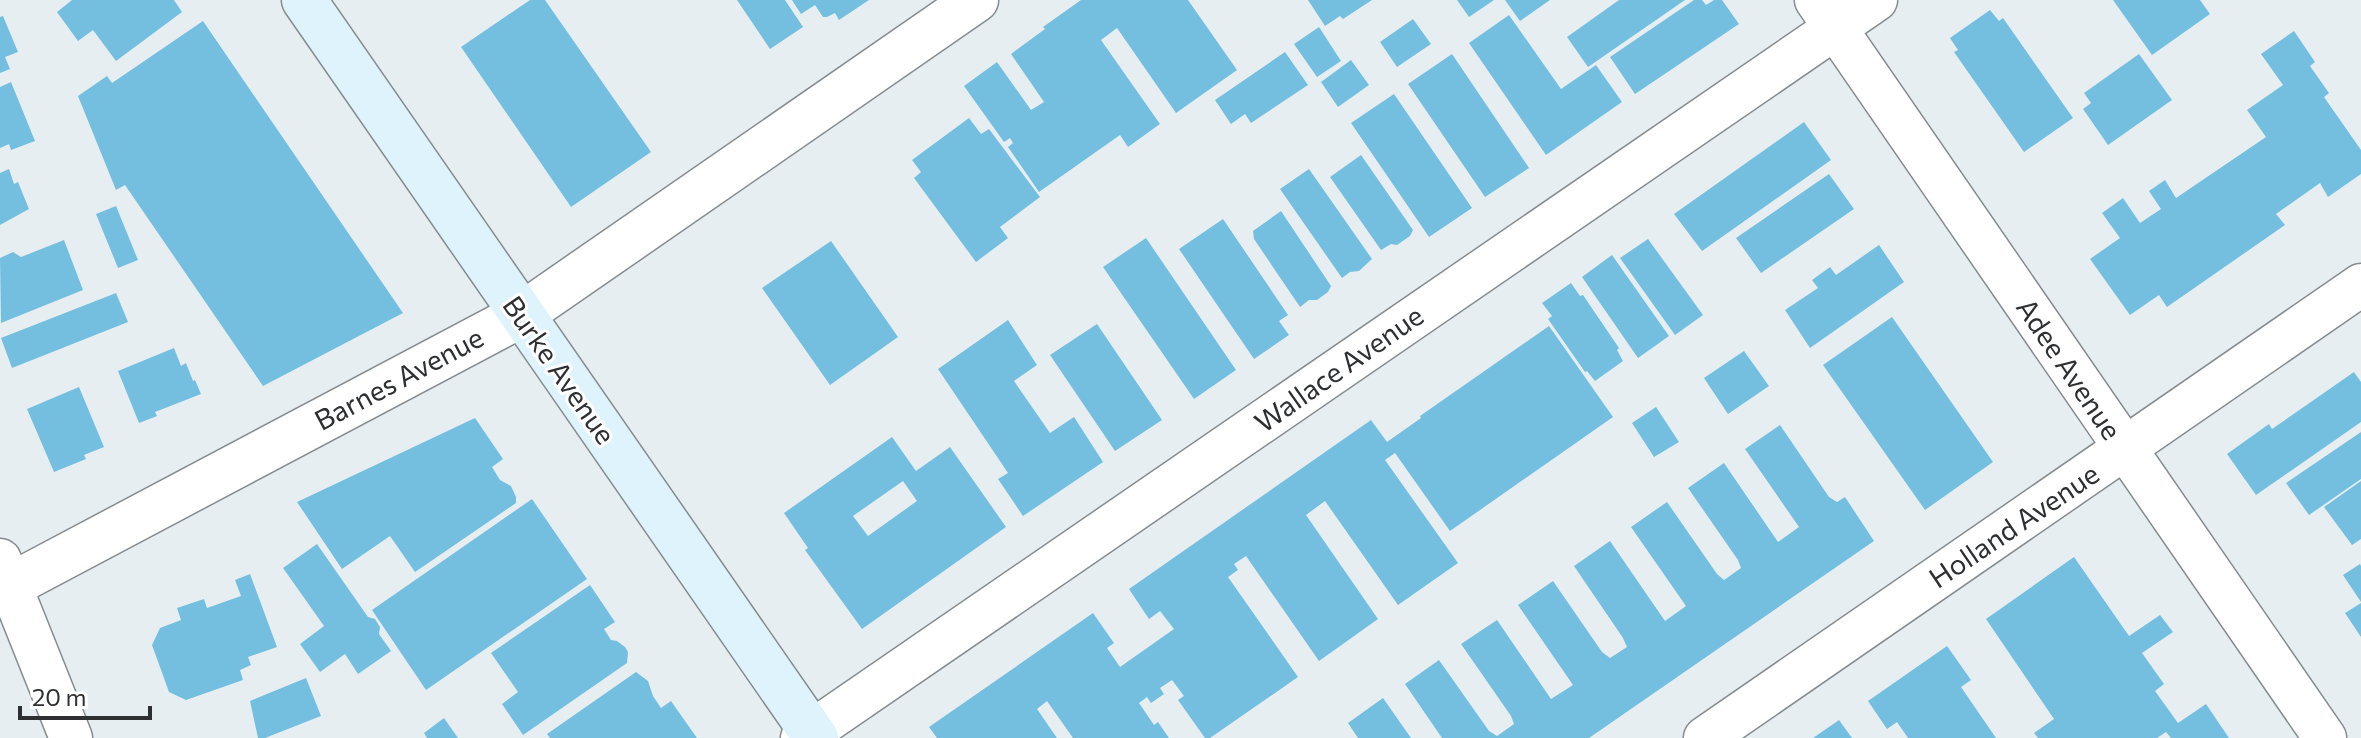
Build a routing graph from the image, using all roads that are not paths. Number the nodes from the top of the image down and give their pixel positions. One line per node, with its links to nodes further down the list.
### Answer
1 (304, 0): 6 (main road, Burke Avenue)
2 (976, 0): 6 (street, Barnes Avenue)
3 (1876, 0): 4 (street, Wallace Avenue)
4 (1825, 14): 7 (street, Adee Avenue); 9 (street, Wallace Avenue)
5 (2361, 285): 7 (street, Holland Avenue)
6 (521, 315): 8 (street, Barnes Avenue); 9 (main road, Burke Avenue)
7 (2124, 450): 11 (street, Holland Avenue); 12 (street, Adee Avenue)
8 (3, 579): 10 (street)
9 (810, 736)
10 (71, 738)
11 (1705, 738)
12 (2325, 738)

